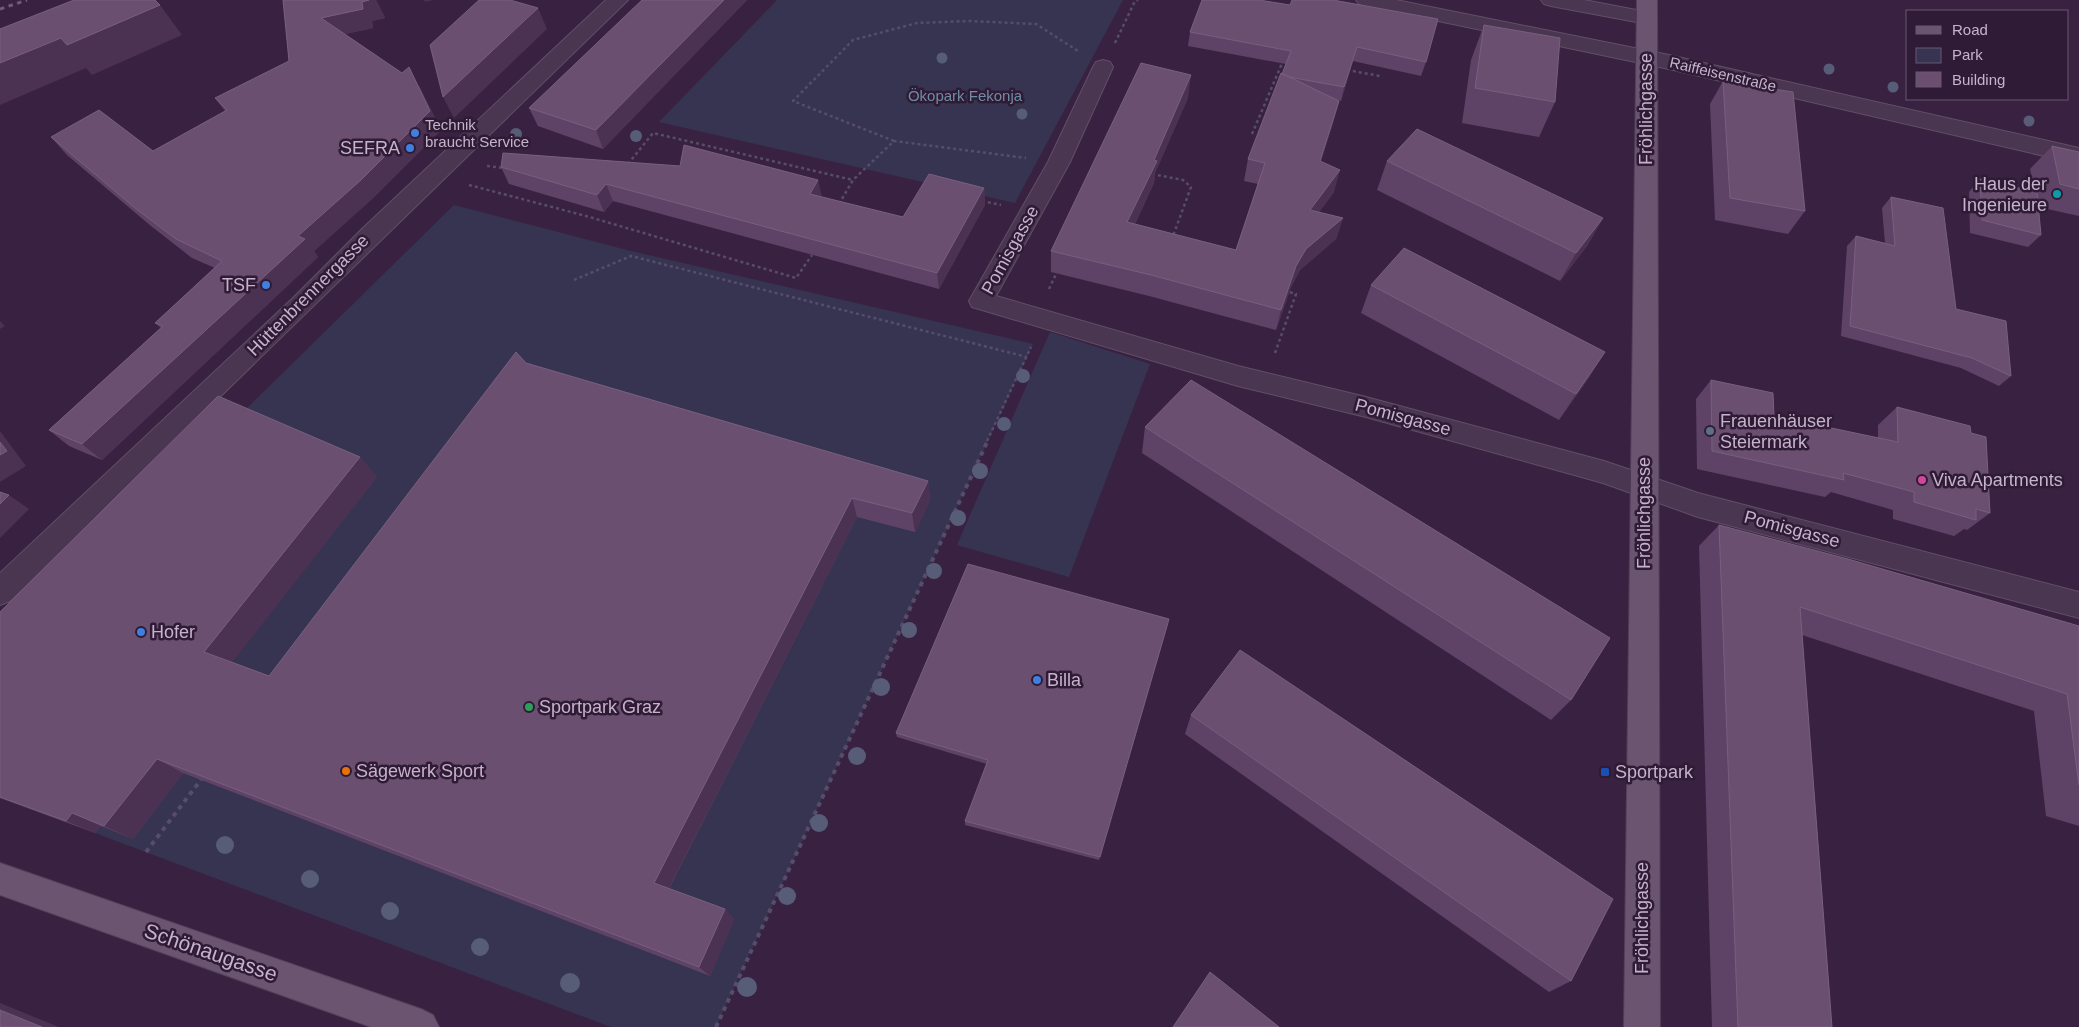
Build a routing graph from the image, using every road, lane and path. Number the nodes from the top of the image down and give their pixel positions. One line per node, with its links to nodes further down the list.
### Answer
1 (618, 0): 34 (street, Hüttenbrennergasse)
2 (1138, 0): 8 (path)
3 (1366, 0): 6 (street, Raiffeisenstraße)
4 (1551, 0): 5 (street)
5 (1647, 9): 6 (main road, Fröhlichgasse)
6 (1646, 57): 13 (street, Raiffeisenstraße); 33 (main road, Fröhlichgasse)
7 (1284, 59): 11 (path)
8 (1103, 67): 12 (path); 14 (street, Pomisgasse)
9 (1342, 69): 10 (path)
10 (1380, 76)
11 (1252, 134)
12 (894, 141): 14 (path); 19 (path)
13 (2079, 156)
14 (1059, 162): 23 (street, Pomisgasse)
15 (479, 166): 16 (path)
16 (509, 168)
17 (624, 170): 19 (path)
18 (1145, 173): 24 (path)
19 (853, 180): 22 (path)
20 (461, 183): 25 (path)
21 (975, 199): 23 (path)
22 (837, 208)
23 (1030, 213): 30 (street, Pomisgasse)
24 (1172, 238)
25 (812, 254)
26 (1056, 274): 28 (path)
27 (574, 280): 32 (path)
28 (1049, 290)
29 (1289, 292): 31 (path)
30 (1043, 319): 32 (path); 33 (street, Pomisgasse)
31 (1274, 354)
32 (1027, 357): 40 (path)
33 (1644, 486): 35 (street, Pomisgasse); 41 (main road, Fröhlichgasse)
34 (0, 592)
35 (2079, 605)
36 (206, 772): 37 (path)
37 (146, 852)
38 (0, 879): 39 (main road, Schönaugasse)
39 (402, 1024)
40 (716, 1027)
41 (1642, 1027)

